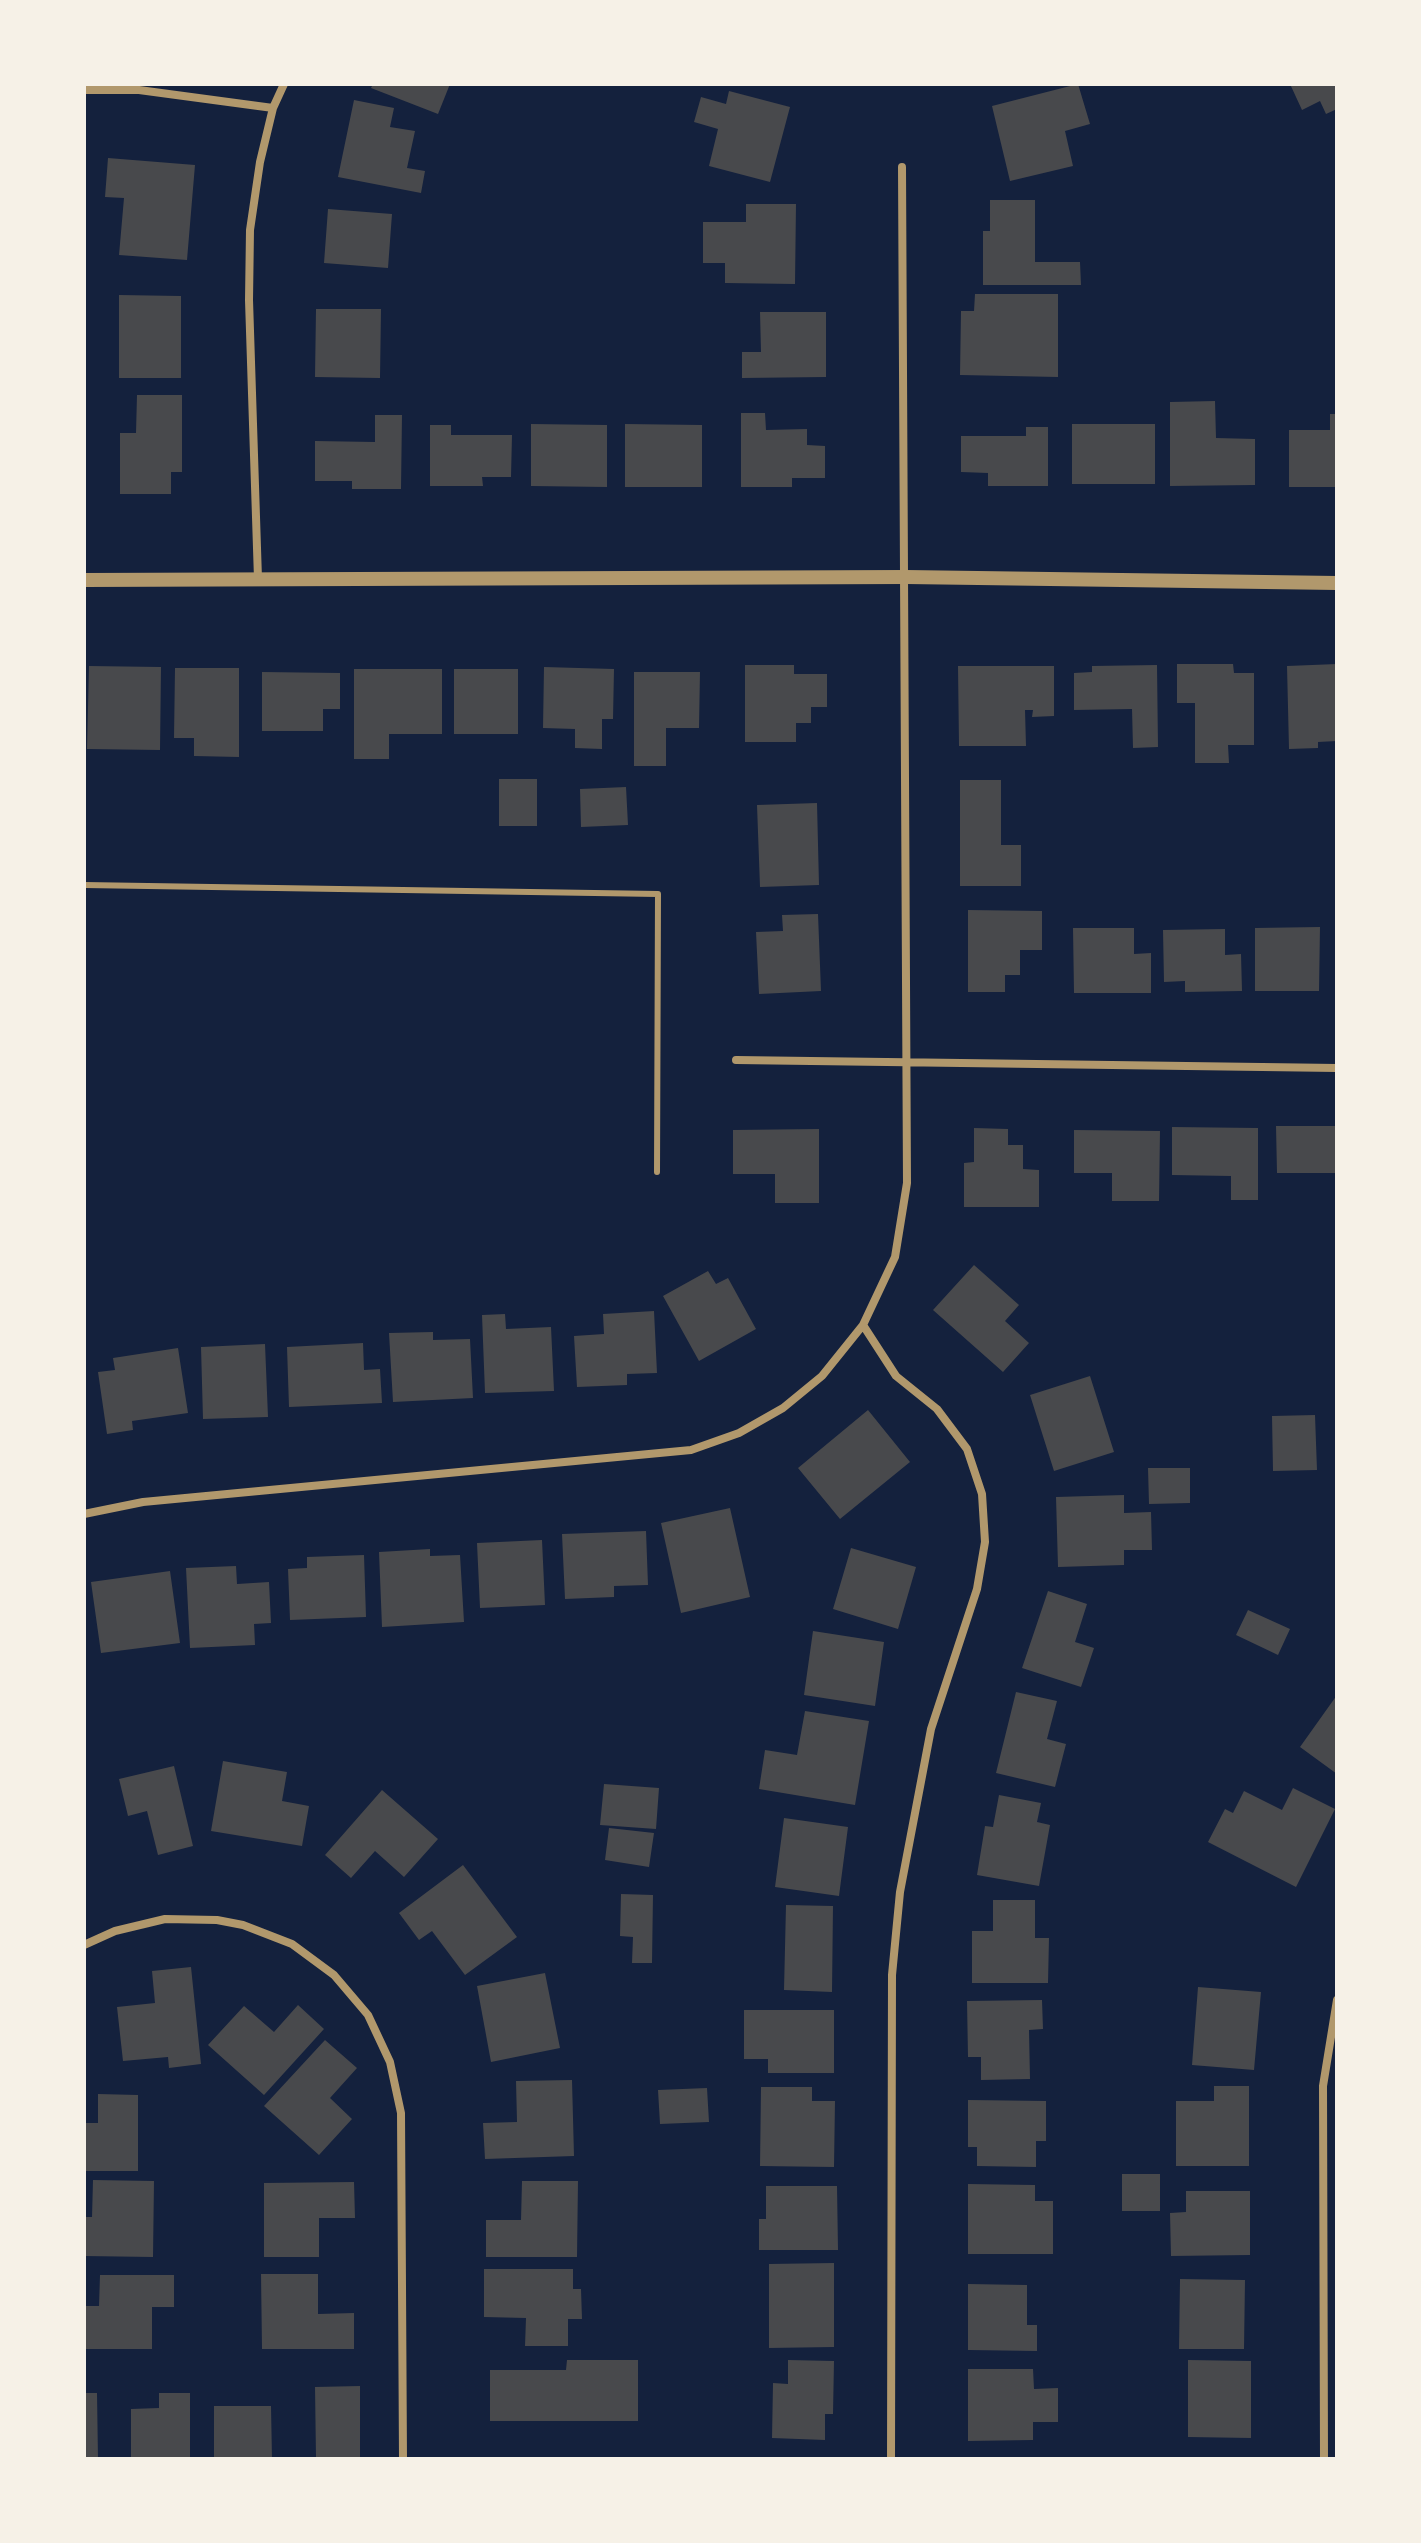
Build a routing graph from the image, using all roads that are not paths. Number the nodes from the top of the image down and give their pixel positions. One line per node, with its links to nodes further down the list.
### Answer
1 (284, 84): 3 (street)
2 (84, 90): 3 (street)
3 (273, 108): 6 (street)
4 (902, 167): 5 (street)
5 (906, 577): 6 (street); 8 (street); 11 (street)
6 (258, 579): 7 (street)
7 (84, 580)
8 (1337, 583)
9 (84, 885): 13 (lane)
10 (736, 1060): 11 (street)
11 (908, 1062): 12 (street); 14 (street)
12 (1337, 1068)
13 (657, 1172)
14 (863, 1325): 15 (street); 19 (street)
15 (84, 1514)
16 (84, 1945): 18 (street)
17 (1337, 2000): 20 (street)
18 (403, 2459)
19 (891, 2459)
20 (1324, 2459)

